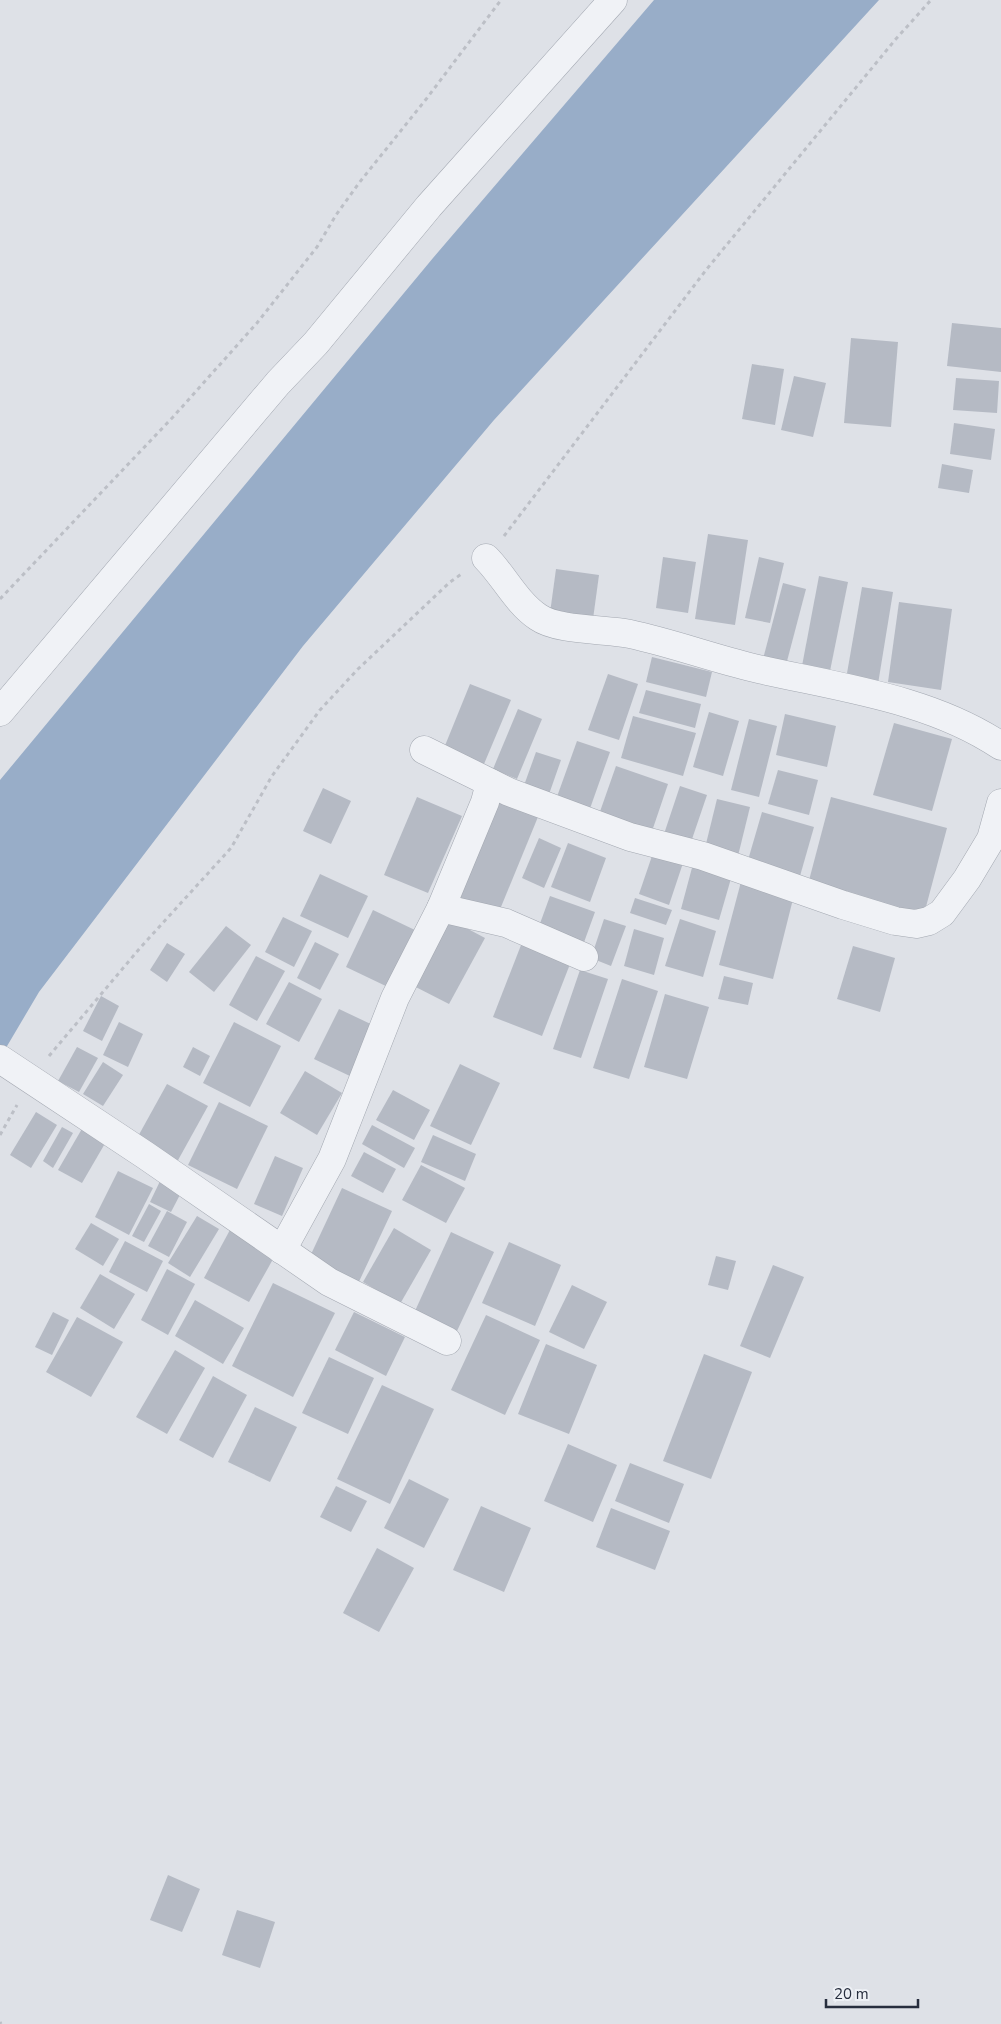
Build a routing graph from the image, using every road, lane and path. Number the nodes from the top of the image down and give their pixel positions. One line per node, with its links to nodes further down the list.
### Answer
1 (501, 0): 4 (path)
2 (613, 0): 5 (street)
3 (486, 558): 6 (street)
4 (0, 599)
5 (0, 712)
6 (1001, 746)
7 (424, 750): 8 (street)
8 (490, 783): 9 (street); 10 (street)
9 (1001, 803)
10 (441, 908): 11 (street); 13 (street)
11 (584, 957)
12 (4, 1061): 13 (street)
13 (282, 1250): 14 (street)
14 (447, 1341)

